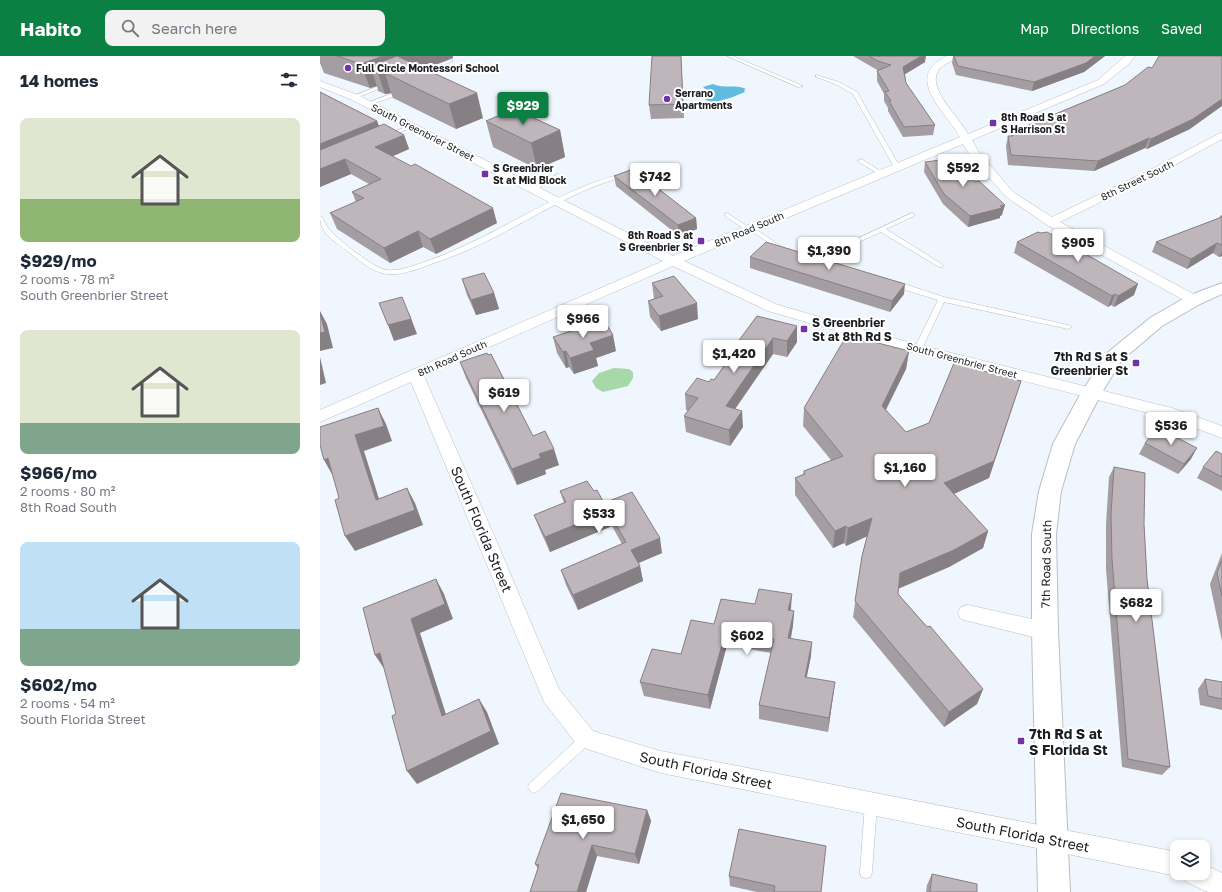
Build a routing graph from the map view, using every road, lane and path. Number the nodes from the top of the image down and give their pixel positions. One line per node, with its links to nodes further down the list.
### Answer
1 (729, 56): 9 (lane)
2 (954, 56): 16 (street)
3 (1130, 56): 16 (street, 8th Road South)
4 (452, 61): 5 (lane)
5 (410, 76)
6 (818, 76): 18 (lane)
7 (396, 82): 11 (lane)
8 (320, 84): 11 (street, South Greenbrier Street)
9 (800, 86)
10 (393, 95): 12 (lane)
11 (354, 97): 12 (street, South Greenbrier Street)
12 (368, 104): 13 (street, South Greenbrier Street)
13 (412, 126): 15 (lane); 22 (street, South Greenbrier Street)
14 (1222, 135): 27 (street, 8th Street South)
15 (379, 139)
16 (966, 140): 18 (street, 8th Road South); 27 (street)
17 (861, 161): 20 (lane)
18 (897, 167): 20 (street, 8th Road South)
19 (660, 171): 23 (lane)
20 (882, 174): 28 (street, 8th Road South)
21 (560, 176): 22 (lane)
22 (533, 189): 23 (street, South Greenbrier Street)
23 (558, 201): 26 (lane); 31 (street, South Greenbrier Street)
24 (727, 215): 28 (lane)
25 (912, 215): 29 (lane)
26 (320, 218)
27 (1051, 222): 37 (street)
28 (750, 229): 30 (lane); 31 (street, 8th Road South)
29 (882, 229): 32 (lane); 33 (lane)
30 (794, 253)
31 (673, 261): 39 (street, South Greenbrier Street); 40 (street, 8th Road South)
32 (830, 264)
33 (941, 266)
34 (890, 283): 36 (lane)
35 (1222, 288): 37 (street, 7th Road South)
36 (942, 299): 38 (lane); 39 (lane)
37 (1194, 300): 41 (street, 7th Road South)
38 (1068, 328)
39 (918, 349): 41 (street, South Greenbrier Street)
40 (415, 374): 42 (street, 8th Road South); 46 (street, South Florida Street)
41 (1091, 393): 43 (street, South Greenbrier Street); 45 (street, 7th Road South)
42 (320, 416)
43 (1222, 432)
44 (968, 613): 45 (street)
45 (1045, 631): 49 (street, 7th Road South)
46 (586, 739): 47 (lane); 48 (street, South Florida Street)
47 (534, 787)
48 (871, 804): 49 (street, South Florida Street); 51 (lane)
49 (1053, 840): 50 (street, South Florida Street); 54 (street, 7th Road South)
50 (1170, 863)
51 (866, 872)
52 (1210, 880): 53 (street)
53 (1222, 886)
54 (1054, 892)

